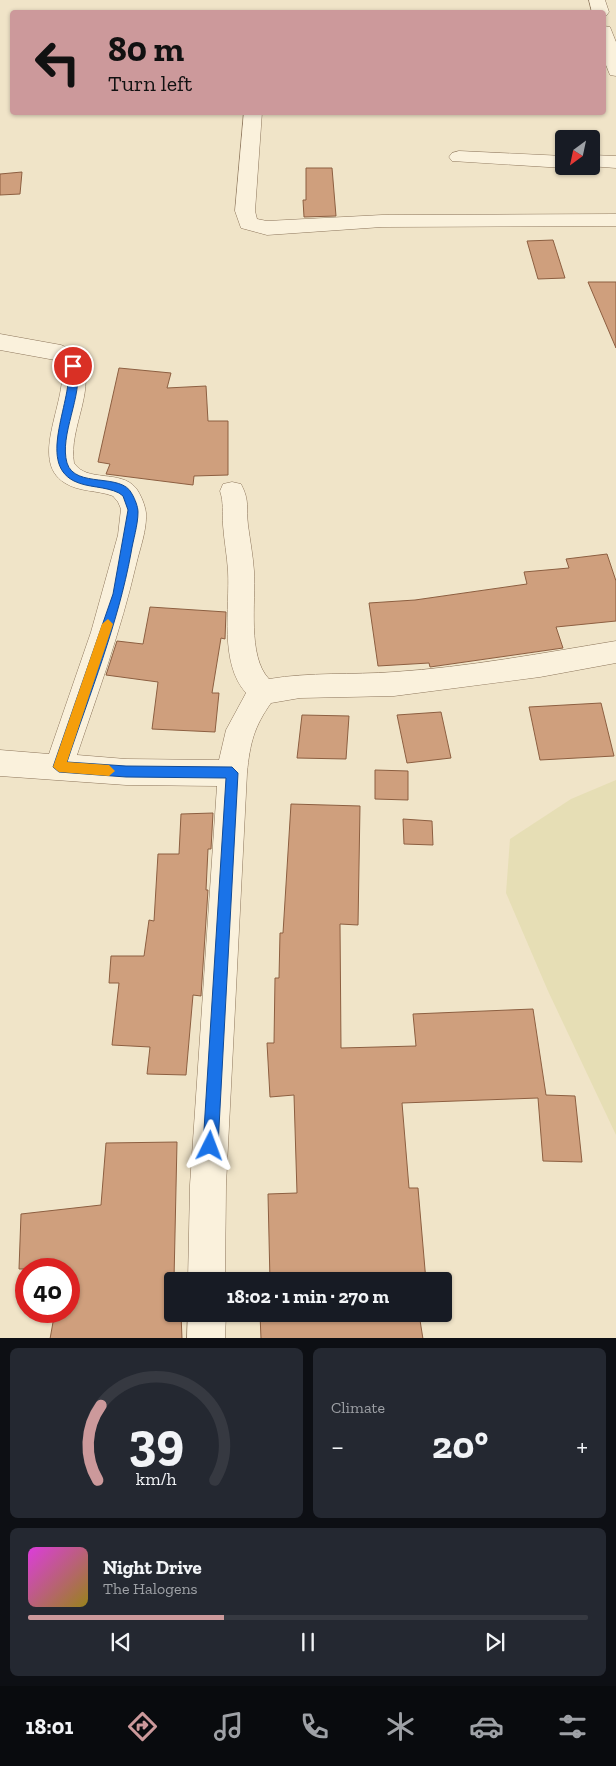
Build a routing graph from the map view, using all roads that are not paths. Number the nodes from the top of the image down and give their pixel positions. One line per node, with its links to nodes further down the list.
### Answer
1 (606, 38): 2 (street)
2 (616, 71)
3 (253, 115): 8 (street)
4 (459, 157): 6 (street)
5 (600, 161): 7 (street)
6 (555, 162)
7 (616, 162)
8 (616, 220)
9 (0, 342): 14 (street)
10 (232, 491): 12 (street)
11 (616, 652): 12 (street)
12 (263, 692): 15 (street)
13 (0, 763): 14 (street)
14 (59, 767): 15 (street)
15 (232, 773): 16 (street)
16 (207, 1272)
17 (207, 1322): 18 (street)
18 (206, 1338)

